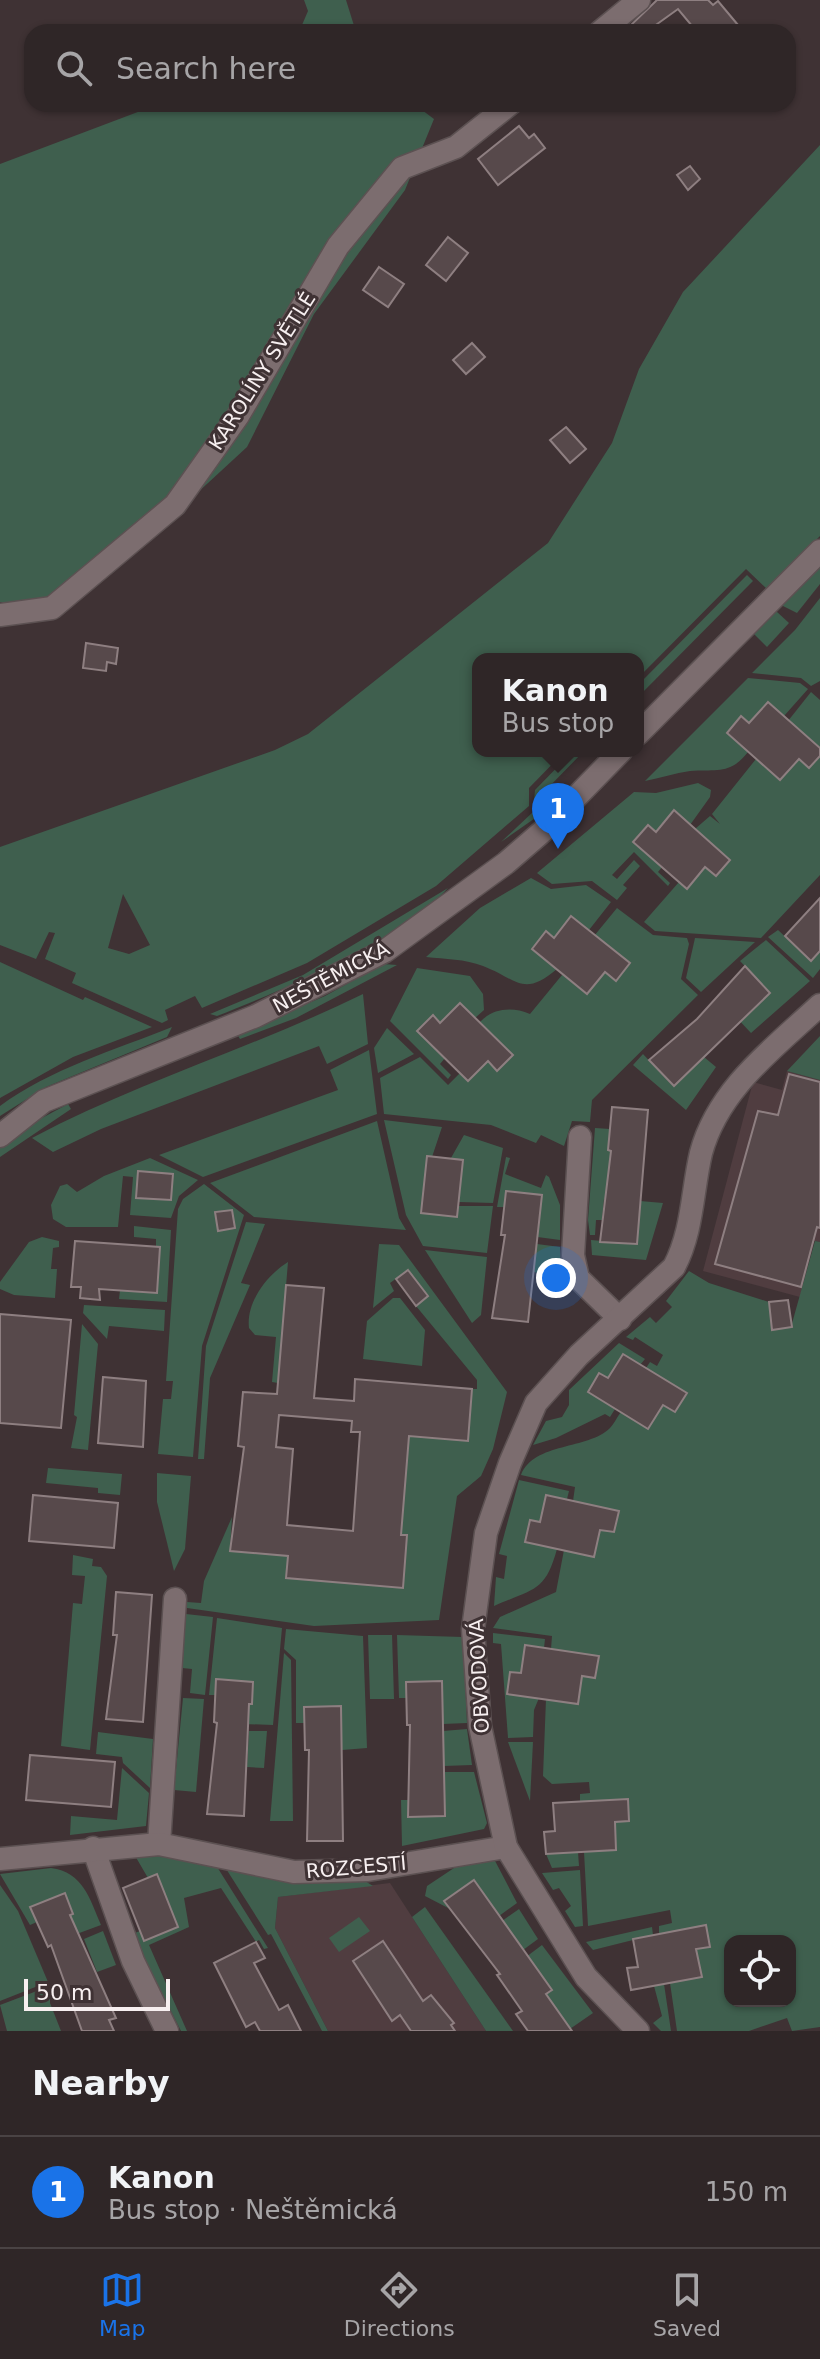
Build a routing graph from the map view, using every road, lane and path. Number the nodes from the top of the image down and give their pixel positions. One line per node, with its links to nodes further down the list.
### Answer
1 (639, 0): 2 (street)
2 (610, 24)
3 (500, 112): 5 (street, KAROLÍNY SVĚTLÉ)
4 (820, 551): 6 (street)
5 (0, 615)
6 (644, 728)
7 (615, 757): 9 (street, NEŠTĚMICKÁ)
8 (820, 1005): 11 (street, OBVODOVÁ)
9 (0, 1136)
10 (580, 1137): 11 (street)
11 (620, 1319): 14 (street, OBVODOVÁ)
12 (175, 1599): 13 (street)
13 (159, 1844): 14 (street, ROZCESTÍ); 15 (street, ROZCESTÍ)
14 (506, 1847): 18 (street, OBVODOVÁ)
15 (93, 1848): 16 (street, ROZCESTÍ); 17 (street)
16 (0, 1859)
17 (167, 2031)
18 (638, 2031)

